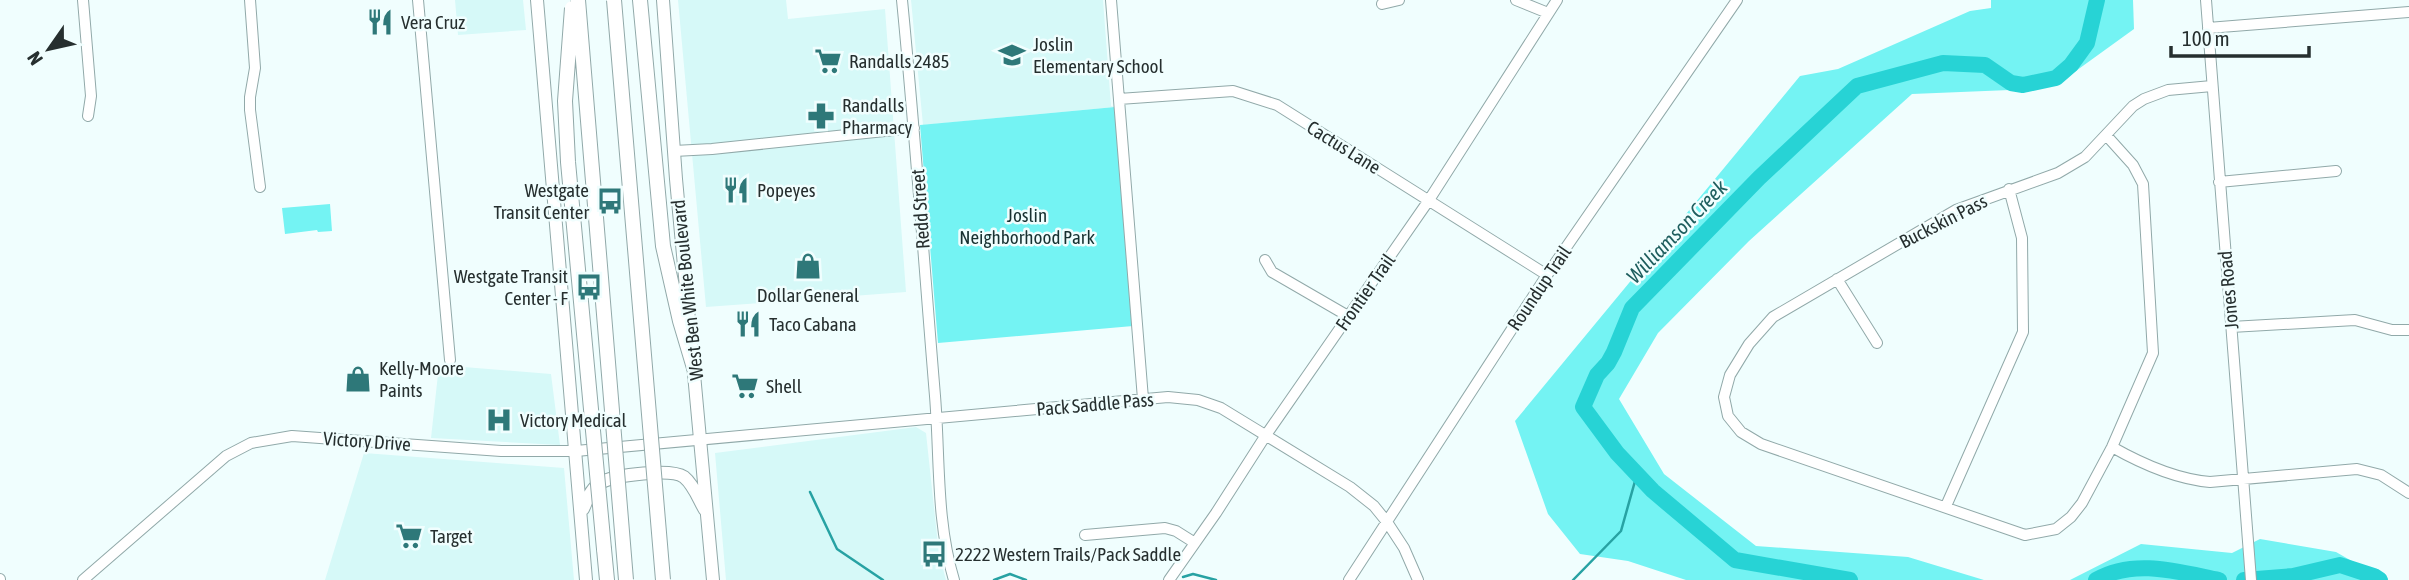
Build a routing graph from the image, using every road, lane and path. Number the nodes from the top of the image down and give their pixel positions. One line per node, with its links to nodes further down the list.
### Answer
1 (83, 0): 23 (street)
2 (250, 0): 29 (street)
3 (418, 0): 39 (street)
4 (537, 0): 46 (main road)
5 (573, 0): 57 (highway, bridge)
6 (578, 0): 58 (highway, bridge)
7 (614, 0): 59 (highway, bridge)
8 (663, 0): 26 (main road, West Ben White Boulevard)
9 (902, 0): 24 (street, Redd Street)
10 (1111, 0): 22 (street)
11 (1399, 0): 17 (street)
12 (1516, 0): 19 (street)
13 (1557, 0): 19 (street, Frontier Trail)
14 (1737, 0): 33 (street, Roundup Trail)
15 (2206, 0): 20 (street, Jones Road)
16 (640, 2): 40 (highway)
17 (1382, 4)
18 (2409, 12): 20 (street)
19 (1548, 13): 31 (street, Frontier Trail)
20 (2208, 28): 21 (street, Jones Road)
21 (2212, 86): 25 (street, Buckskin Pass); 28 (street, Jones Road)
22 (1119, 99): 31 (street, Cactus Lane); 41 (street)
23 (88, 116)
24 (914, 128): 26 (street); 42 (street, Redd Street)
25 (2106, 135): 30 (street, Buckskin Pass); 45 (street)
26 (674, 151): 40 (main road, West Ben White Boulevard)
27 (2336, 171): 28 (street)
28 (2219, 182): 36 (street, Jones Road)
29 (260, 187)
30 (2009, 189): 34 (street, Buckskin Pass); 49 (street)
31 (1429, 200): 33 (street, Cactus Lane); 35 (street, Frontier Trail)
32 (1265, 260): 35 (street)
33 (1547, 275): 52 (street, Roundup Trail)
34 (1837, 279): 38 (street); 49 (street, Buckskin Pass)
35 (1348, 316): 43 (street, Frontier Trail)
36 (2231, 327): 37 (street); 47 (street, Jones Road)
37 (2409, 330)
38 (1877, 343)
39 (450, 360)
40 (694, 368): 44 (main road, West Ben White Boulevard)
41 (1143, 399): 42 (street, Pack Saddle Pass); 43 (street, Pack Saddle Pass)
42 (936, 418): 44 (street, Pack Saddle Pass); 61 (street, Redd Street)
43 (1266, 435): 52 (street, Pack Saddle Pass); 54 (street, Frontier Trail)
44 (701, 440): 46 (street, Victory Drive); 50 (main road, West Ben White Boulevard)
45 (2112, 447): 47 (street); 49 (street)
46 (576, 451): 51 (main road); 55 (street, Victory Drive)
47 (2242, 478): 48 (street); 65 (street, Jones Road)
48 (2409, 494)
49 (1946, 506)
50 (707, 513): 51 (main road); 60 (main road, West Ben White Boulevard)
51 (581, 514): 56 (main road)
52 (1387, 522): 63 (street, Roundup Trail); 64 (street, Pack Saddle Pass)
53 (1085, 535): 54 (street)
54 (1195, 543): 62 (street, Frontier Trail)
55 (83, 580)
56 (586, 580)
57 (607, 580)
58 (626, 580)
59 (663, 580)
60 (713, 580)
61 (954, 580)
62 (1169, 580)
63 (1349, 580)
64 (1418, 580)
65 (2251, 580)

